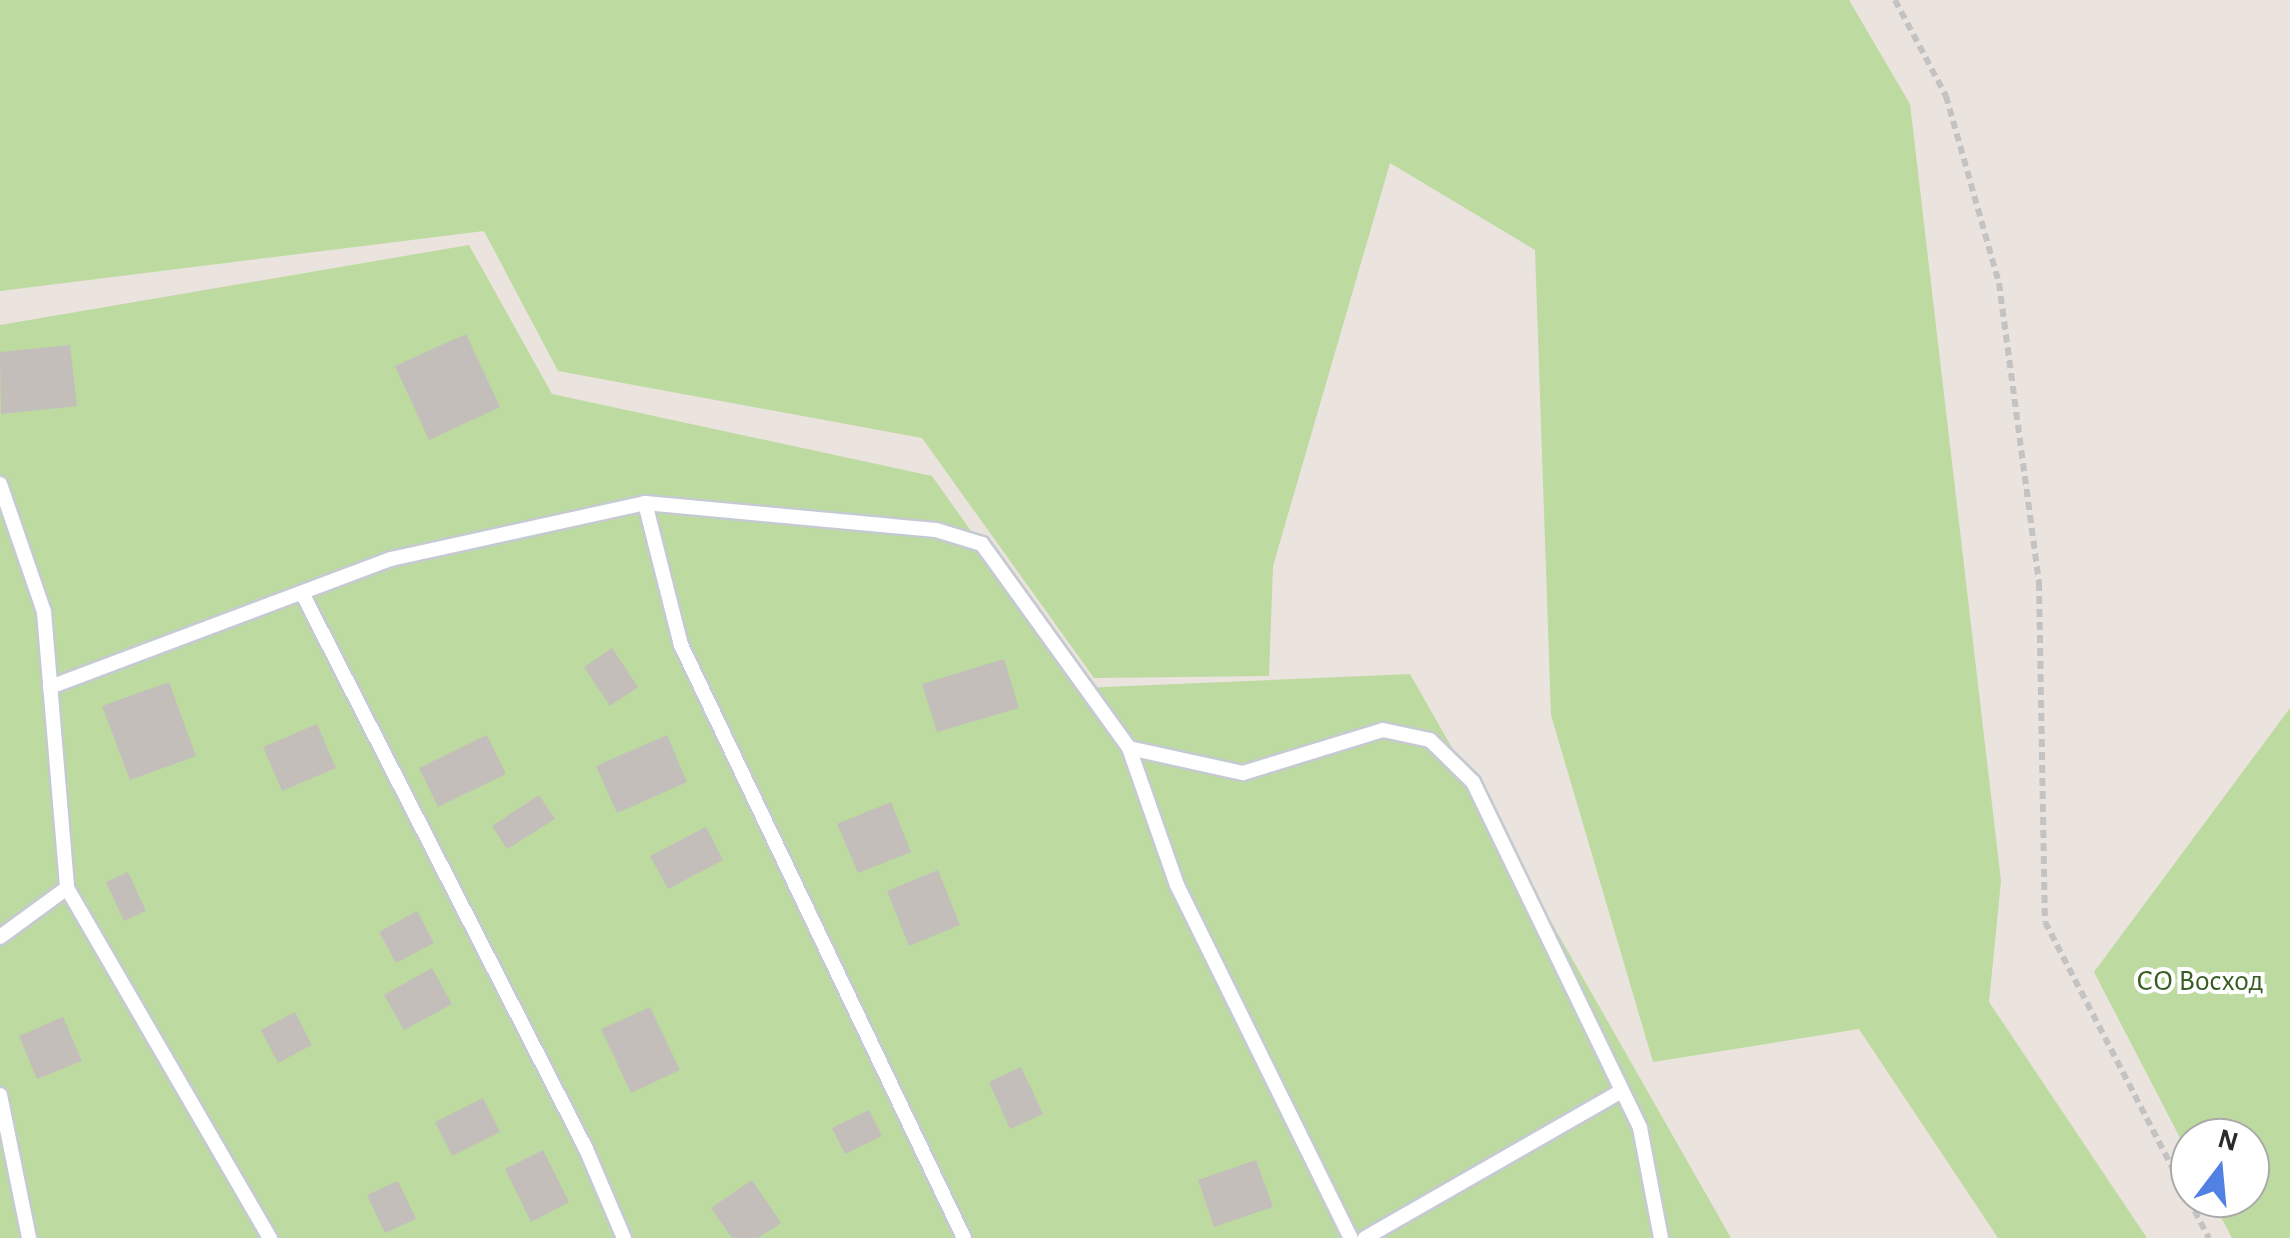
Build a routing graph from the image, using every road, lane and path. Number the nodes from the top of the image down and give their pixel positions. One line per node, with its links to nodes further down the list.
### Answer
1 (1895, 0): 18 (path)
2 (0, 484): 5 (lane)
3 (646, 504): 4 (lane); 6 (lane); 14 (lane)
4 (302, 592): 5 (lane); 13 (lane)
5 (50, 687): 7 (lane)
6 (1130, 748): 9 (lane); 15 (lane)
7 (67, 888): 8 (lane); 12 (lane)
8 (0, 937)
9 (1622, 1091): 16 (lane); 17 (lane)
10 (0, 1095): 11 (lane)
11 (30, 1238)
12 (270, 1238)
13 (624, 1238)
14 (964, 1238)
15 (1350, 1238)
16 (1365, 1238)
17 (1661, 1238)
18 (2209, 1238)

